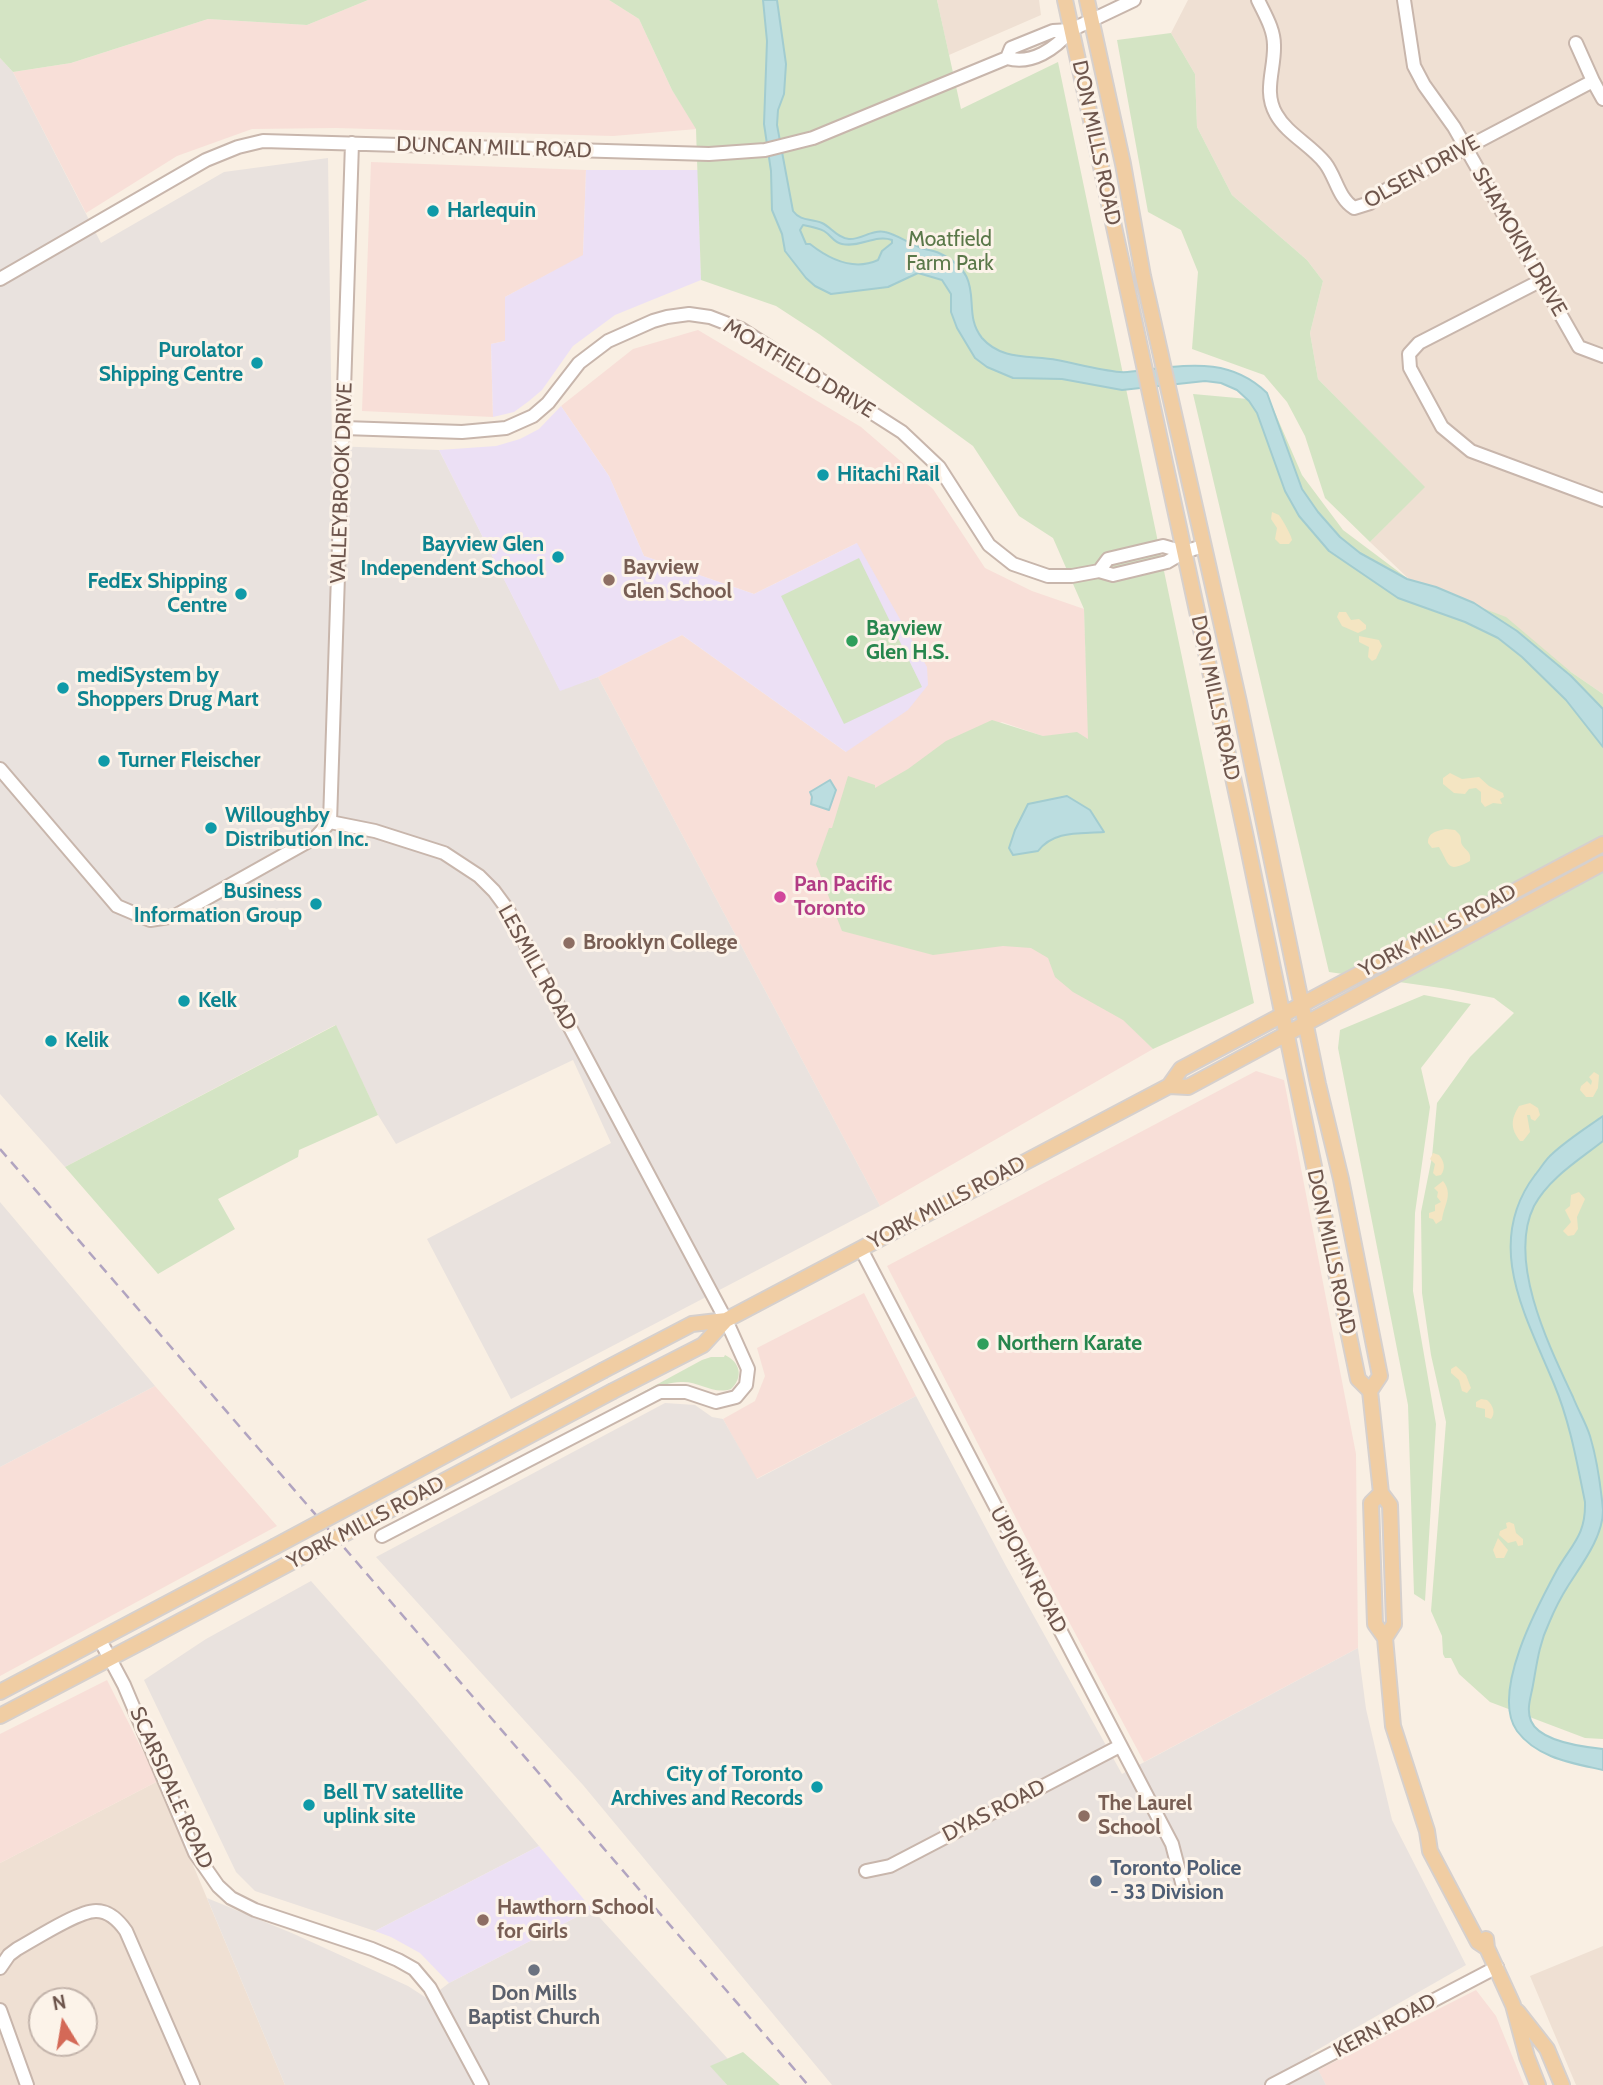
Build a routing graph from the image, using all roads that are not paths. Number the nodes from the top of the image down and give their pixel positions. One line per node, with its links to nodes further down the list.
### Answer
1 (1065, 0): 7 (main road, DON MILLS ROAD)
2 (1087, 0): 6 (main road, DON MILLS ROAD)
3 (1133, 0): 6 (street, DUNCAN MILL ROAD)
4 (1258, 0): 12 (street, OLSEN DRIVE)
5 (1404, 0): 12 (street, SHAMOKIN DRIVE)
6 (1091, 21): 7 (street, DUNCAN MILL ROAD); 18 (main road, DON MILLS ROAD)
7 (1071, 30): 11 (street, DUNCAN MILL ROAD); 19 (main road, DON MILLS ROAD)
8 (1576, 43): 9 (street)
9 (1594, 80): 10 (street); 12 (street, OLSEN DRIVE)
10 (1603, 99)
11 (352, 143): 13 (street, DUNCAN MILL ROAD); 16 (street, VALLEYBROOK DRIVE)
12 (1465, 147): 14 (street, SHAMOKIN DRIVE)
13 (0, 279)
14 (1542, 280): 15 (street, SHAMOKIN DRIVE); 17 (street)
15 (1603, 356)
16 (344, 428): 19 (street, MOATFIELD DRIVE); 21 (street, VALLEYBROOK DRIVE)
17 (1603, 500)
18 (1203, 547): 19 (street, MOATFIELD DRIVE); 24 (main road, DON MILLS ROAD)
19 (1184, 552): 25 (main road, DON MILLS ROAD)
20 (0, 769): 21 (street)
21 (330, 822): 33 (street, LESMILL ROAD)
22 (1599, 846): 24 (main road, YORK MILLS ROAD)
23 (1603, 863): 26 (main road, YORK MILLS ROAD)
24 (1302, 1004): 25 (main road, YORK MILLS ROAD); 26 (main road, DON MILLS ROAD)
25 (1283, 1013): 27 (main road, DON MILLS ROAD); 28 (main road, YORK MILLS ROAD)
26 (1306, 1024): 27 (main road, YORK MILLS ROAD); 29 (main road, DON MILLS ROAD)
27 (1287, 1034): 28 (main road, YORK MILLS ROAD); 30 (main road, DON MILLS ROAD)
28 (1169, 1086): 31 (main road, YORK MILLS ROAD)
29 (1346, 1206): 30 (main road); 32 (main road, DON MILLS ROAD)
30 (1322, 1208): 34 (main road, DON MILLS ROAD)
31 (861, 1249): 33 (main road, YORK MILLS ROAD); 41 (street, UPJOHN ROAD)
32 (1368, 1317): 34 (main road); 35 (main road, DON MILLS ROAD)
33 (726, 1320): 36 (street, YORK MILLS ROAD); 37 (main road, YORK MILLS ROAD, bridge); 38 (main road, YORK MILLS ROAD, bridge)
34 (1346, 1322): 35 (main road, DON MILLS ROAD)
35 (1370, 1391): 44 (main road, DON MILLS ROAD)
36 (382, 1536)
37 (100, 1640): 38 (street, SCARSDALE ROAD); 39 (main road, YORK MILLS ROAD)
38 (111, 1658): 40 (main road, YORK MILLS ROAD); 50 (street, SCARSDALE ROAD)
39 (0, 1692)
40 (0, 1716)
41 (1120, 1746): 42 (street, DYAS ROAD); 43 (street, UPJOHN ROAD)
42 (866, 1871)
43 (1185, 1894)
44 (1497, 1967): 46 (main road, DON MILLS ROAD); 51 (street, KERN ROAD)
45 (0, 1968): 49 (street)
46 (1513, 2005): 52 (main road, DON MILLS ROAD); 53 (main road, DON MILLS ROAD)
47 (0, 2010): 48 (street)
48 (27, 2085)
49 (193, 2085)
50 (482, 2085)
51 (1272, 2085)
52 (1538, 2085)
53 (1562, 2085)

